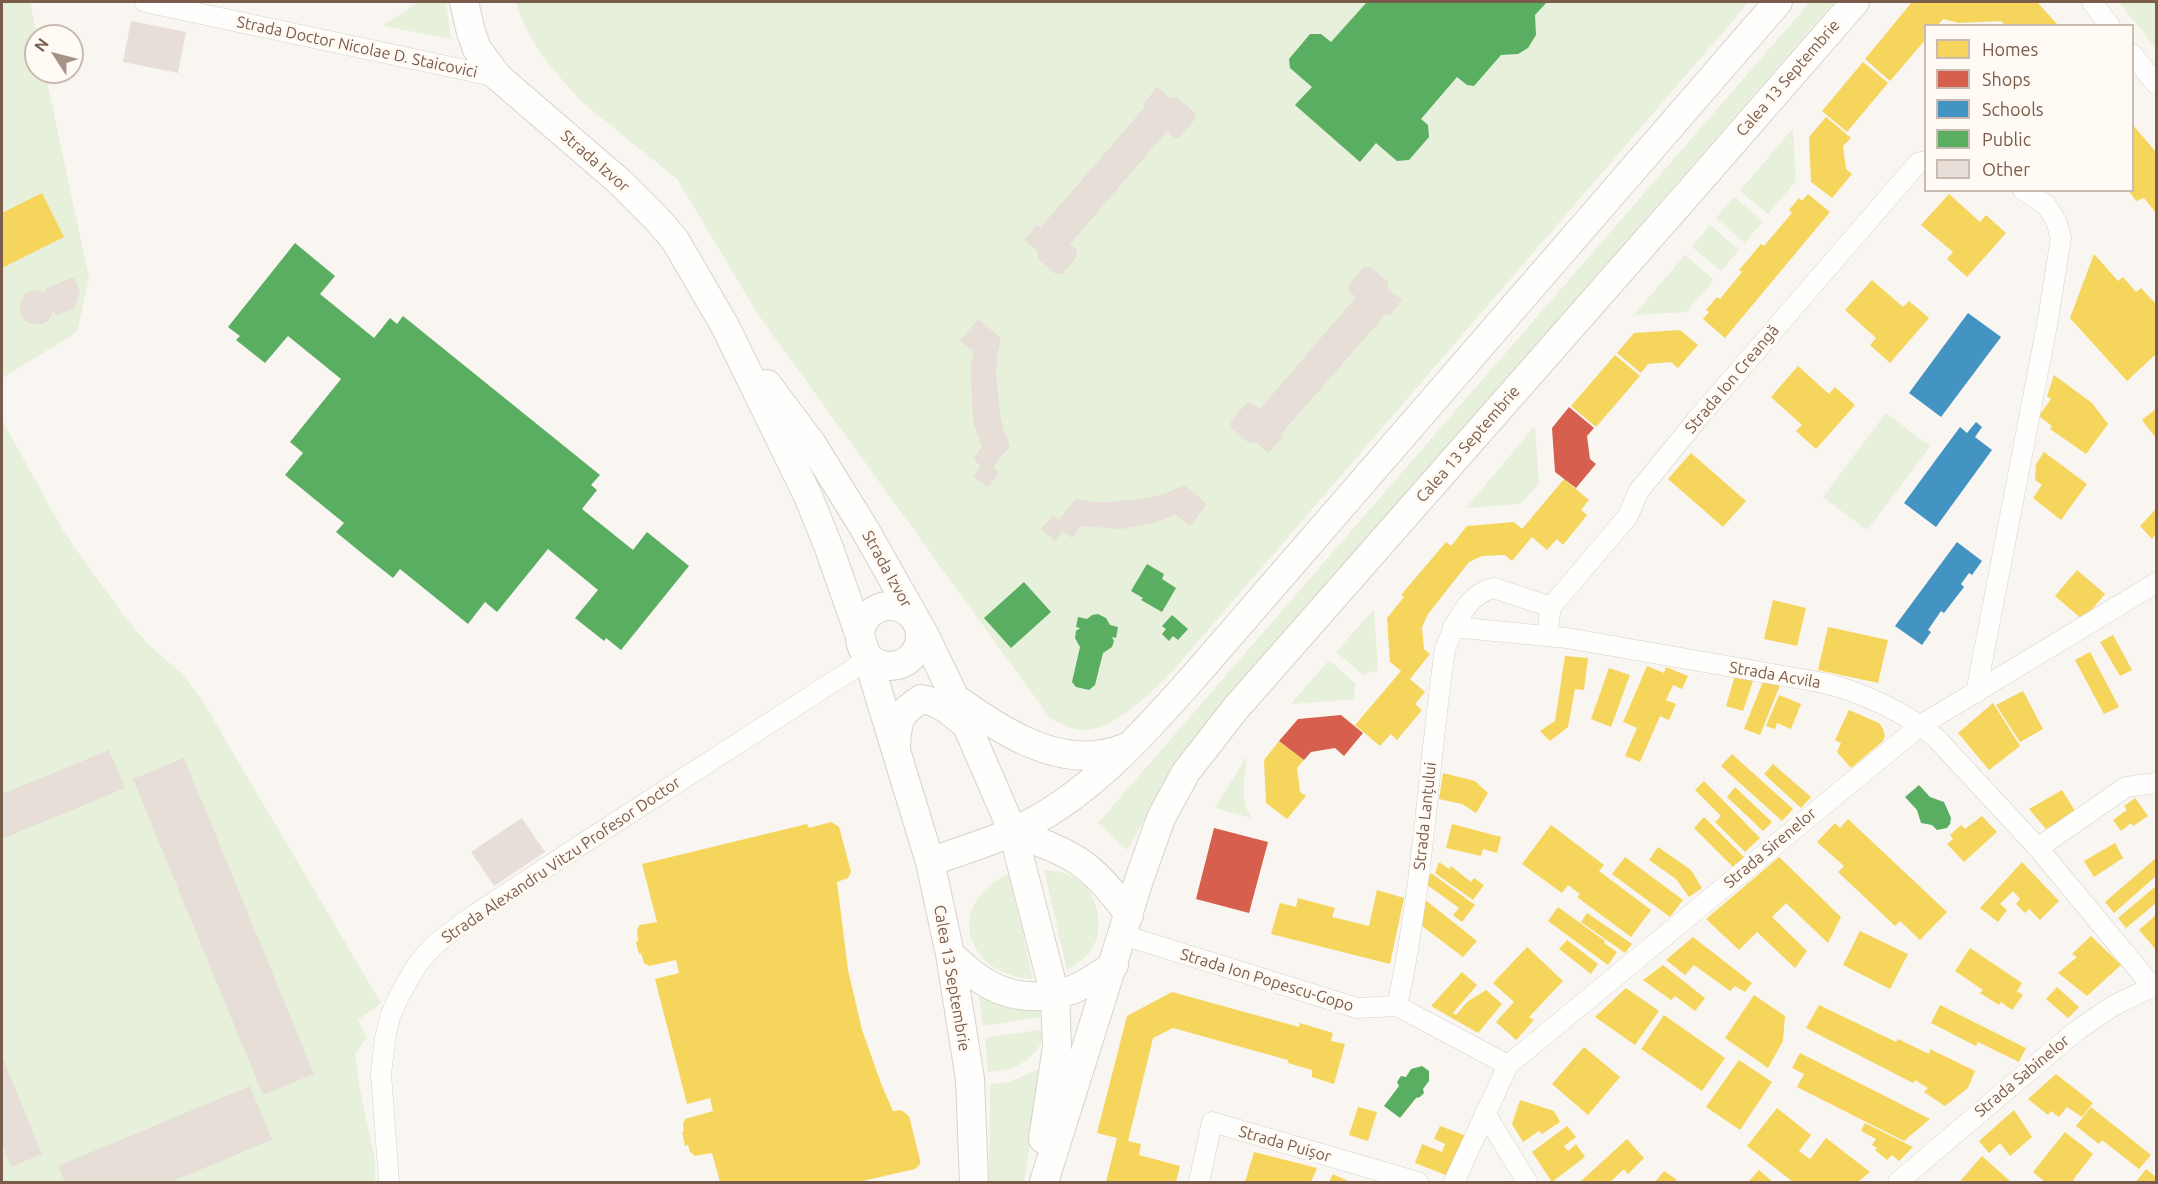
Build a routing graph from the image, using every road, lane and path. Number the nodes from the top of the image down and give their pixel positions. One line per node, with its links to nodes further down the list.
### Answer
1 (146, 2): 8 (street, Strada Doctor Nicolae D. Staicovici)
2 (464, 2): 8 (main road, Strada Izvor)
3 (1778, 2): 24 (main road)
4 (1854, 2): 29 (main road, Calea 13 Septembrie)
5 (2091, 2): 6 (street)
6 (2108, 24)
7 (2134, 55): 9 (street)
8 (498, 77): 12 (main road, Strada Izvor)
9 (2157, 84)
10 (1924, 162): 14 (street, Strada Ion Creangă)
11 (2026, 192): 19 (street)
12 (724, 327): 15 (main road, Strada Izvor); 18 (main road, Strada Izvor)
13 (2157, 583): 19 (street, Strada Sirenelor)
14 (1551, 607): 16 (street); 17 (street)
15 (918, 624): 18 (main road); 18 (main road); 20 (main road, Strada Izvor)
16 (1453, 627): 17 (street, Strada Acvila); 34 (street, Strada Lanțului)
17 (1547, 635): 22 (street, Strada Acvila)
18 (866, 652): 23 (main road, Strada Izvor); 37 (street, Strada Alexandru Vitzu Profesor Doctor)
19 (1976, 693): 22 (street, Strada Sirenelor)
20 (954, 698): 21 (main road, Strada Izvor); 24 (main road)
21 (966, 724): 23 (main road); 26 (main road, Strada Izvor)
22 (1921, 725): 27 (street, Strada Acvila); 35 (street, Strada Sirenelor)
23 (896, 747): 28 (main road, Strada Izvor)
24 (1128, 747): 26 (main road)
25 (2157, 783): 27 (street)
26 (1012, 832): 28 (main road); 29 (main road); 33 (main road)
27 (2038, 848): 32 (street, Strada Acvila)
28 (930, 862): 30 (main road, Calea 13 Septembrie)
29 (1126, 925): 31 (main road, Calea 13 Septembrie); 34 (street, Strada Ion Popescu-Gopo)
30 (950, 954): 33 (main road); 38 (main road, Calea 13 Septembrie)
31 (1114, 966): 33 (main road); 40 (main road)
32 (2154, 985): 45 (street, Strada Sabinelor)
33 (1055, 996): 39 (main road)
34 (1397, 1006): 35 (street)
35 (1508, 1065): 36 (street, Strada Sirenelor)
36 (1485, 1113): 43 (street, Strada Sirenelor); 44 (street)
37 (389, 1182)
38 (974, 1182)
39 (1036, 1182)
40 (1044, 1182)
41 (1199, 1182): 42 (street, Strada Puișor)
42 (1418, 1182)
43 (1454, 1182)
44 (1527, 1182)
45 (1898, 1182)

